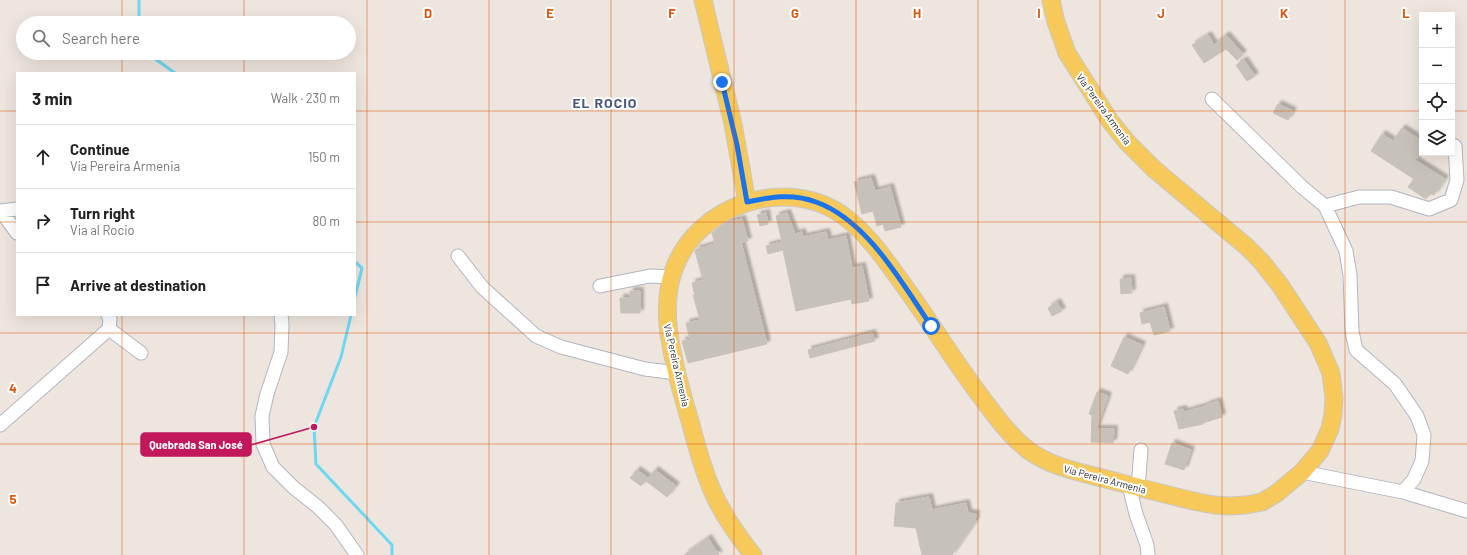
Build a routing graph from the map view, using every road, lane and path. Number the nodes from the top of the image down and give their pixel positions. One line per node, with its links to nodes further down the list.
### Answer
1 (703, 0): 5 (main road)
2 (1051, 0): 20 (main road, Vía Pereira Armenia)
3 (1212, 99): 6 (street)
4 (1455, 146): 6 (street)
5 (747, 202): 11 (main road, Vía Pereira Armenia); 21 (main road, Vía Pereira Armenia)
6 (1325, 206): 22 (street)
7 (16, 209): 8 (street)
8 (0, 211): 9 (street)
9 (16, 232)
10 (458, 256): 17 (street)
11 (672, 277): 12 (street); 17 (main road, Vía Pereira Armenia)
12 (600, 286)
13 (108, 316): 15 (street)
14 (281, 316): 25 (street)
15 (109, 329): 16 (street); 18 (street)
16 (141, 353)
17 (677, 373): 24 (main road, Vía Pereira Armenia)
18 (0, 425)
19 (1141, 450): 21 (street)
20 (1302, 472): 21 (main road, Vía Pereira Armenia); 22 (street)
21 (1133, 487): 26 (street)
22 (1404, 492): 23 (street)
23 (1467, 511)
24 (748, 551)
25 (357, 555)
26 (1148, 555)

